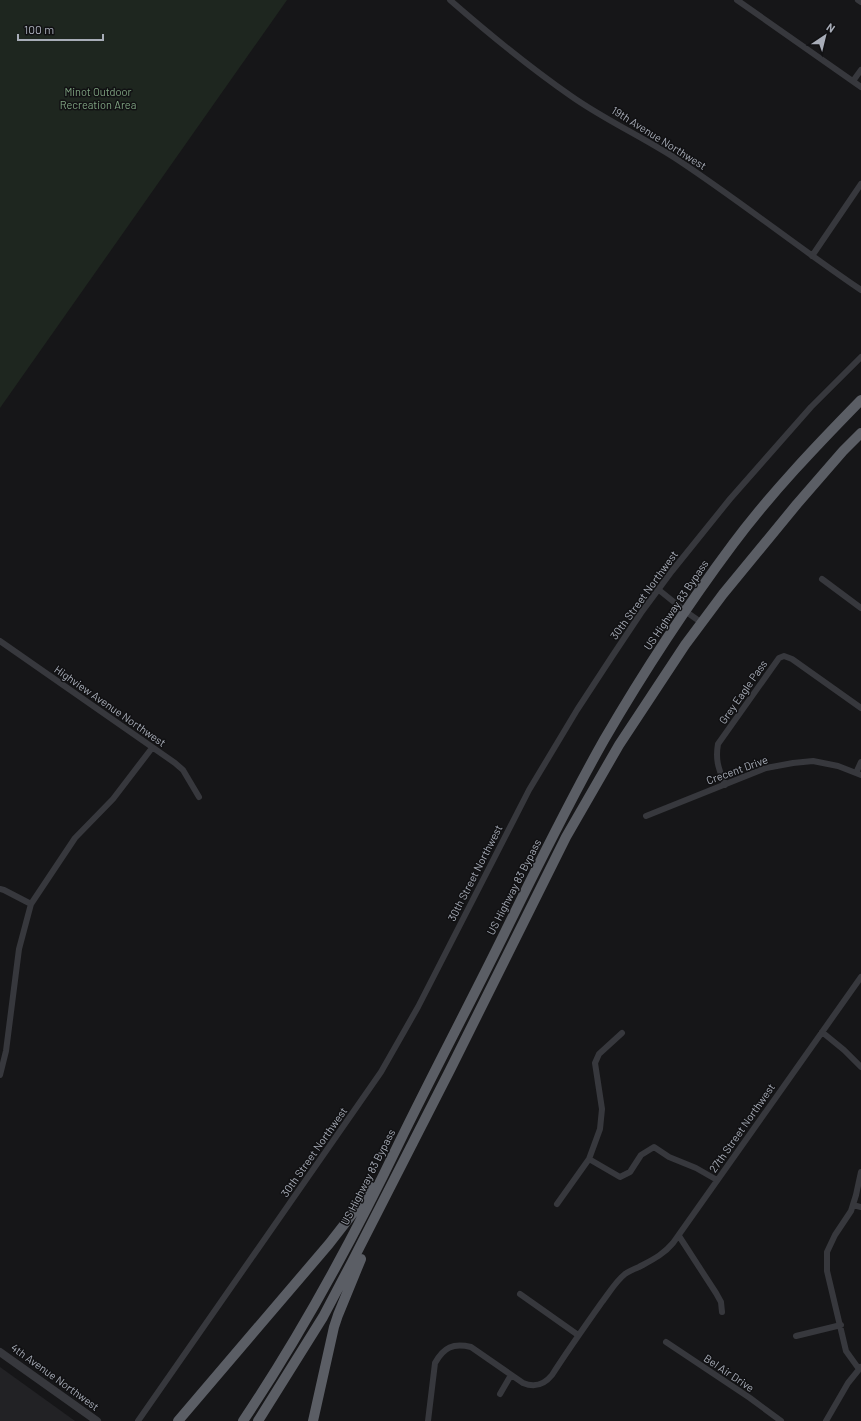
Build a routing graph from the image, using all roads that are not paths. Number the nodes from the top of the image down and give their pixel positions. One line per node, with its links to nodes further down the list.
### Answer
1 (450, 0): 9 (street, 19th Avenue Northwest)
2 (737, 0): 6 (street)
3 (858, 0): 4 (street)
4 (861, 2)
5 (861, 70): 6 (street)
6 (853, 81): 7 (street)
7 (861, 87)
8 (861, 184): 9 (street)
9 (812, 256): 10 (street, 19th Avenue Northwest)
10 (861, 290)
11 (861, 357): 15 (street, 30th Street Northwest)
12 (861, 400): 17 (highway, US Highway 83 Bypass)
13 (861, 433): 18 (highway)
14 (822, 580): 16 (street)
15 (659, 590): 17 (street); 54 (street, 30th Street Northwest)
16 (861, 608)
17 (685, 611): 18 (street); 34 (highway, US Highway 83 Bypass)
18 (702, 623): 36 (highway)
19 (0, 641): 21 (street, Highview Avenue Northwest)
20 (861, 708): 24 (street, Grey Eagle Pass)
21 (152, 748): 25 (street, Highview Avenue Northwest); 28 (street)
22 (861, 762): 23 (street)
23 (858, 774): 24 (street, Crecent Drive)
24 (724, 785): 26 (street, Crecent Drive)
25 (199, 797)
26 (646, 816)
27 (0, 889): 28 (street)
28 (31, 904): 33 (street)
29 (861, 977): 30 (street, 27th Street Northwest)
30 (822, 1032): 32 (street); 38 (street, 27th Street Northwest)
31 (622, 1034): 35 (street)
32 (861, 1067)
33 (0, 1075)
34 (398, 1144): 55 (highway); 56 (highway, US Highway 83 Bypass)
35 (589, 1159): 38 (street); 39 (street)
36 (402, 1166): 57 (highway); 58 (highway)
37 (861, 1172): 40 (street)
38 (717, 1180): 42 (street, 27th Street Northwest)
39 (557, 1204)
40 (853, 1205): 41 (street); 45 (street)
41 (861, 1207)
42 (679, 1236): 44 (street); 46 (street, 27th Street Northwest)
43 (520, 1294): 46 (street)
44 (722, 1312)
45 (841, 1325): 47 (street); 50 (street)
46 (578, 1335): 51 (street)
47 (796, 1336)
48 (666, 1342): 60 (street, Bel Air Drive)
49 (0, 1352): 53 (street, 4th Avenue Northwest)
50 (860, 1368): 61 (street)
51 (511, 1375): 52 (street); 59 (street)
52 (500, 1394)
53 (97, 1421)
54 (138, 1421)
55 (178, 1421)
56 (243, 1421)
57 (258, 1421)
58 (314, 1421)
59 (428, 1421)
60 (781, 1421)
61 (826, 1421)

